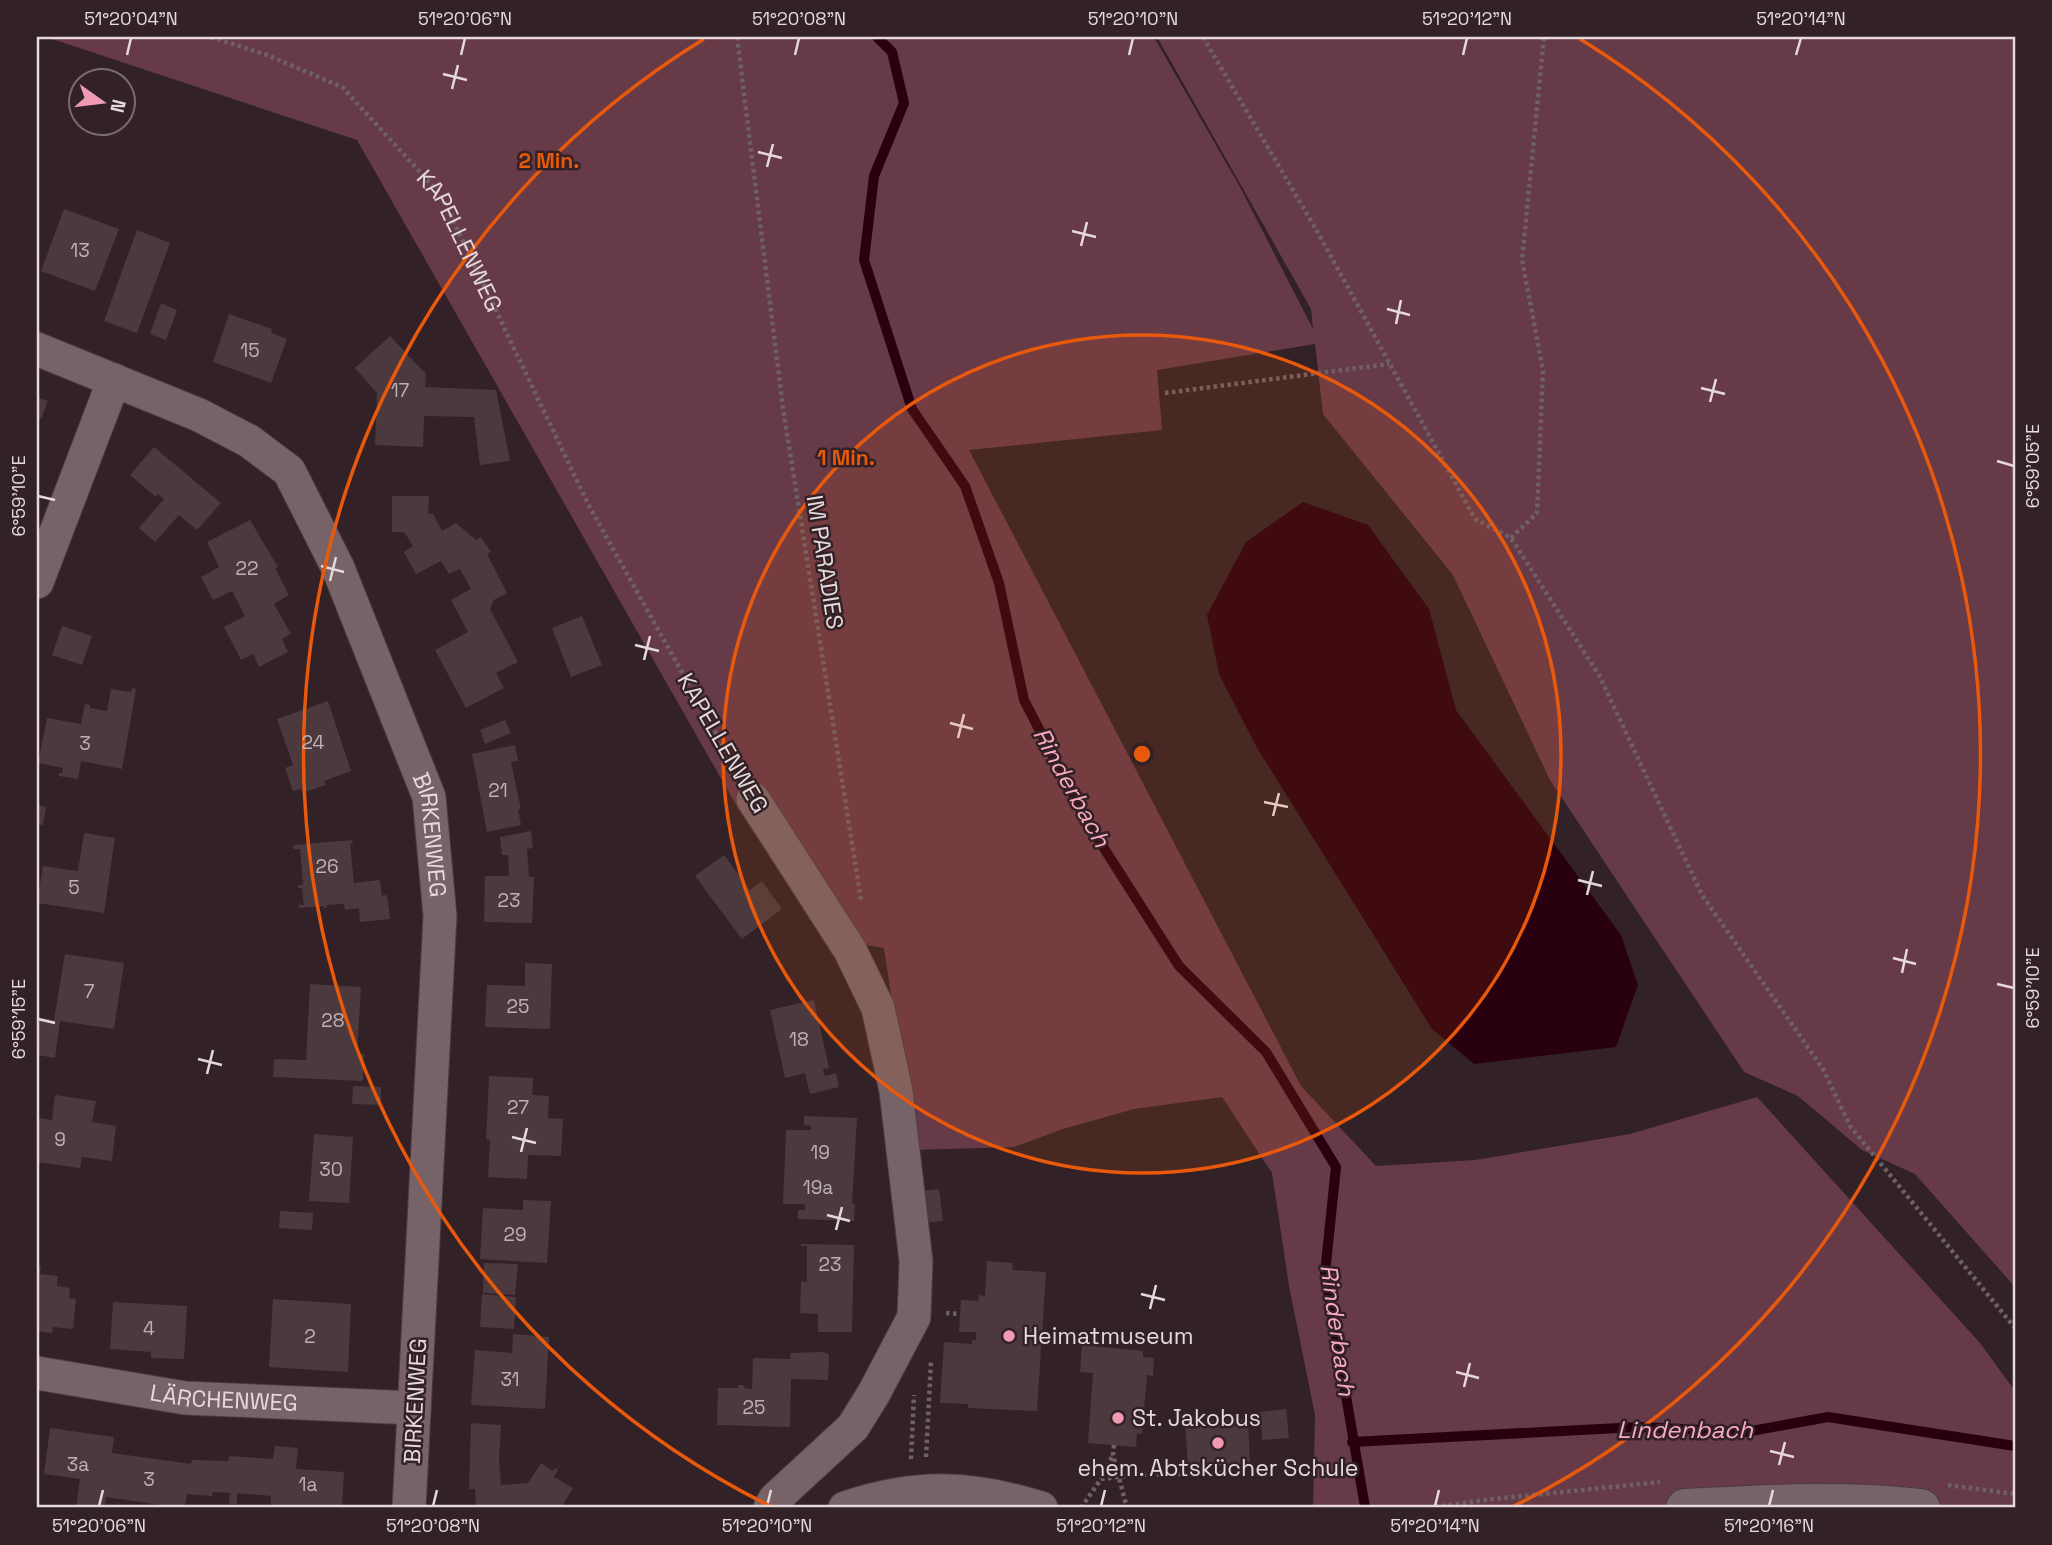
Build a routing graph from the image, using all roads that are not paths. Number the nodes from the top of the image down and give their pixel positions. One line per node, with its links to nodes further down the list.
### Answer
1 (37, 349): 2 (street, BIRKENWEG)
2 (114, 380): 3 (street); 6 (street, BIRKENWEG)
3 (37, 582)
4 (753, 799): 8 (street, KAPELLENWEG)
5 (37, 1373): 6 (street, LÄRCHENWEG)
6 (414, 1408): 7 (street, BIRKENWEG)
7 (409, 1508)
8 (770, 1508)
9 (845, 1508): 10 (street)
10 (1041, 1508)
11 (1685, 1508): 12 (street)
12 (1921, 1508)

